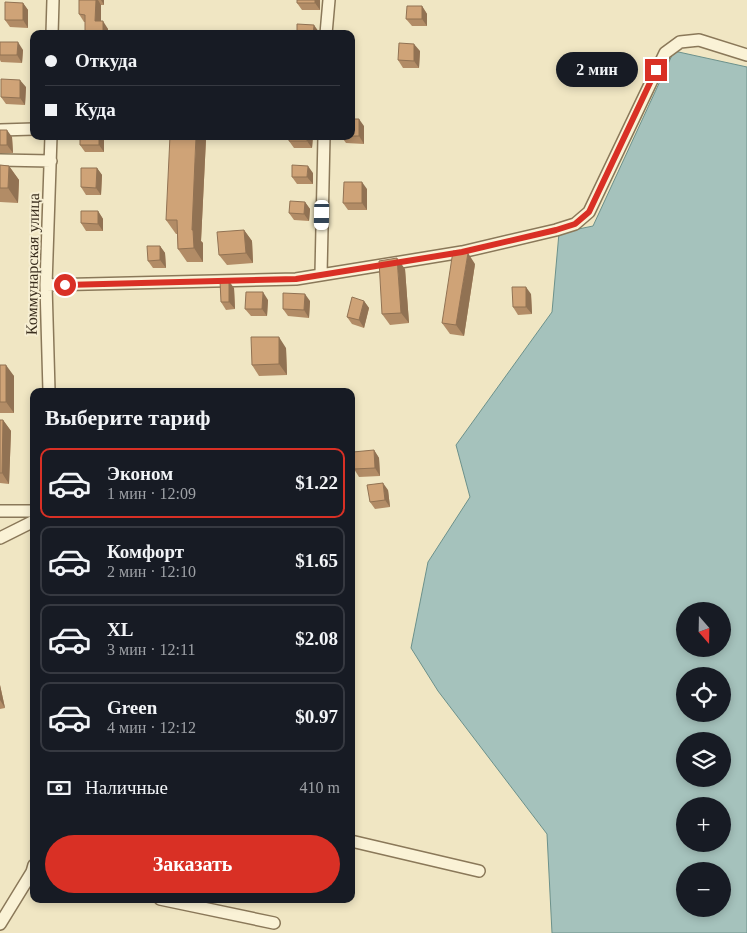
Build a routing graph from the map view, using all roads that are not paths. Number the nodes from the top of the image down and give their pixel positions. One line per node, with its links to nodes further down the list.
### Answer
1 (52, 0): 3 (street)
2 (329, 0): 4 (street)
3 (52, 30)
4 (326, 30)
5 (747, 55): 12 (street)
6 (30, 129): 7 (street)
7 (0, 130)
8 (51, 140): 11 (street, Коммунарская улица)
9 (324, 140): 12 (street)
10 (0, 160): 11 (street)
11 (51, 161): 13 (street, Коммунарская улица)
12 (321, 274): 13 (street)
13 (46, 285): 14 (street, Коммунарская улица)
14 (49, 388)
15 (0, 511): 16 (street)
16 (30, 511)
17 (30, 523): 18 (street)
18 (0, 538)
19 (355, 842): 20 (street)
20 (479, 872)
21 (30, 875): 24 (street)
22 (180, 903): 23 (street)
23 (274, 922)
24 (0, 924)

